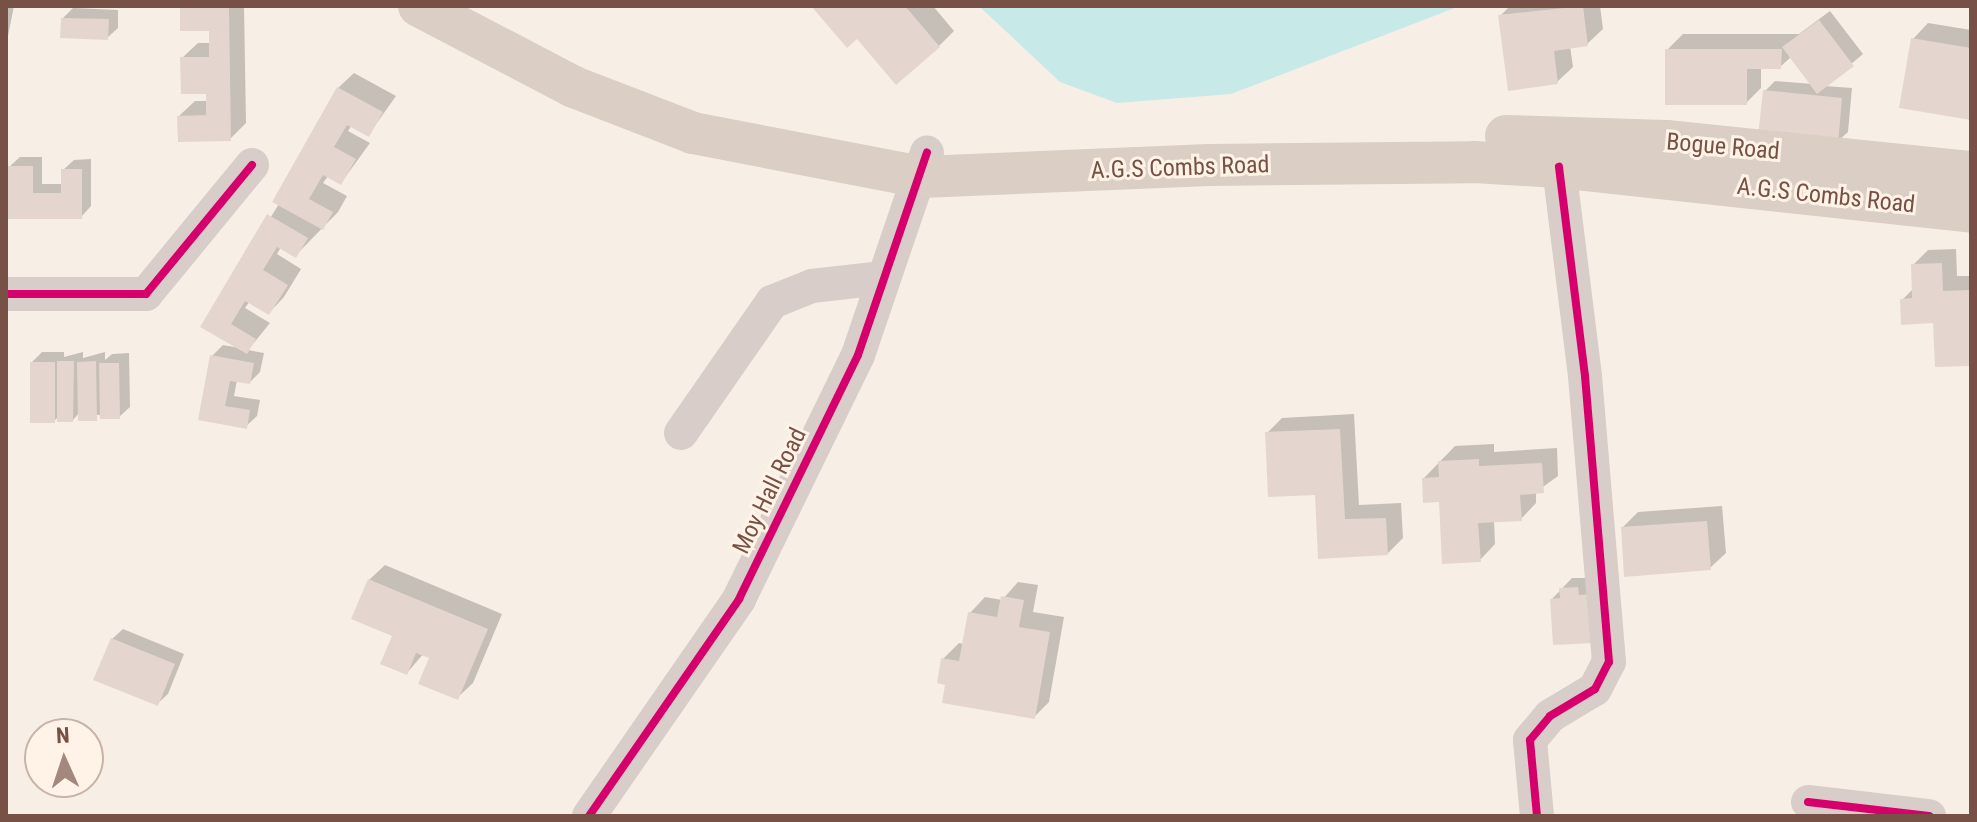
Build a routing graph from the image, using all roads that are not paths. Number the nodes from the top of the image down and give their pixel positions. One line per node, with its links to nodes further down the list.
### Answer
1 (419, 6): 5 (main road, A.G.S Combs Road)
2 (460, 6): 5 (main road, A.G.S Combs Road)
3 (1475, 135): 5 (main road, A.G.S Combs Road); 7 (main road, Bogue Road)
4 (252, 165): 10 (street)
5 (924, 165): 6 (main road, A.G.S Combs Road); 9 (street, Moy Hall Road)
6 (1559, 167): 8 (main road, A.G.S Combs Road); 14 (street)
7 (1971, 172)
8 (1971, 212)
9 (881, 278): 11 (street); 13 (street, Moy Hall Road)
10 (6, 294)
11 (681, 433)
12 (1808, 802): 15 (street)
13 (589, 816)
14 (1537, 816)
15 (1929, 816)

